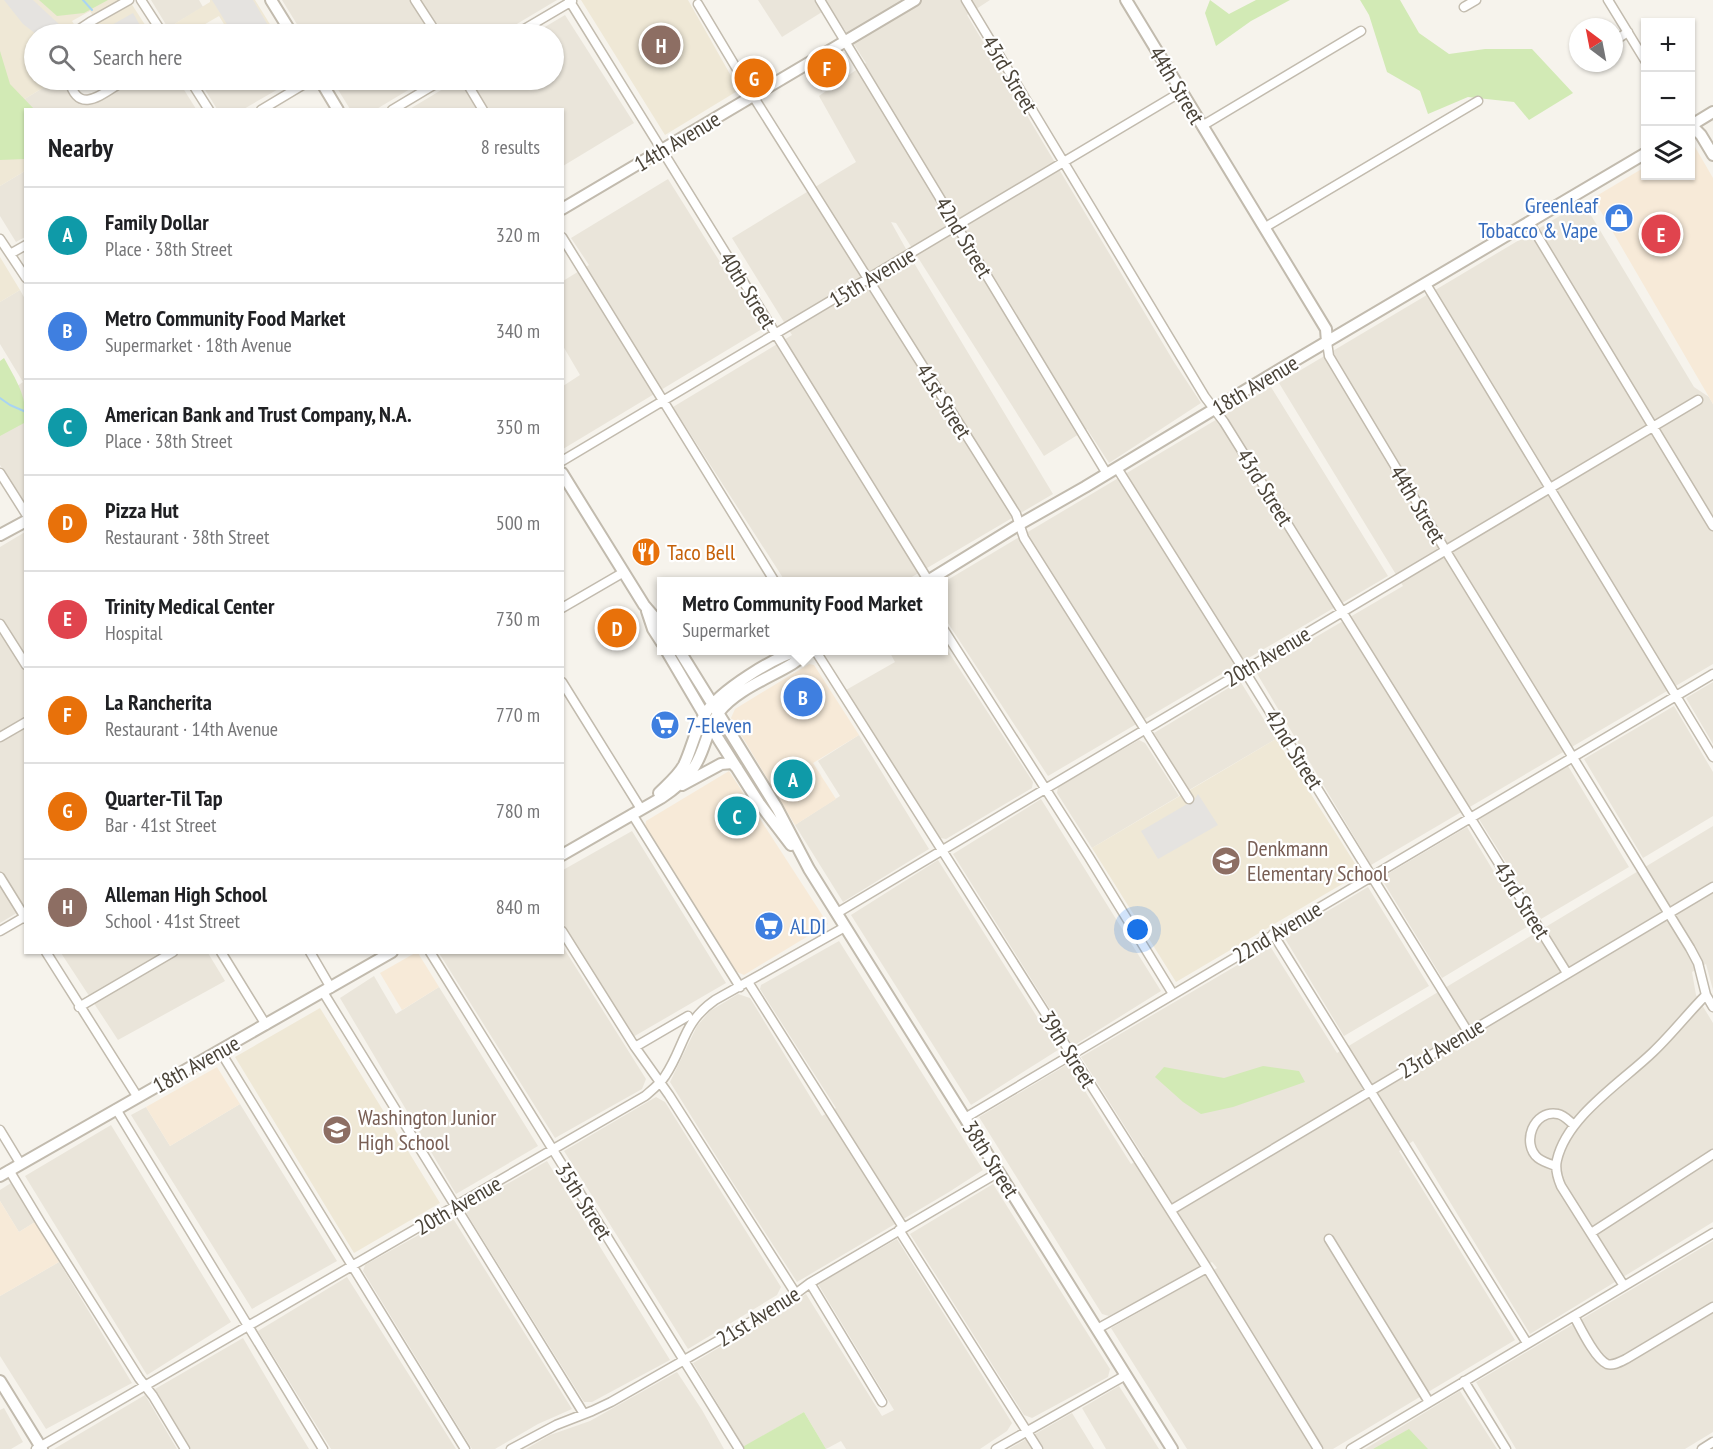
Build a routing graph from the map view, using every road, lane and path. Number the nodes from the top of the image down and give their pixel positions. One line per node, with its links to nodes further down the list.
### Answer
1 (129, 0): 14 (street)
2 (141, 0): 15 (street)
3 (271, 0): 16 (street)
4 (415, 0): 17 (street)
5 (820, 0): 22 (street, 42nd Street)
6 (915, 0): 22 (street, 14th Avenue)
7 (966, 0): 46 (street, 43rd Street)
8 (1126, 0): 31 (street, 44th Street)
9 (1476, 0): 13 (street)
10 (1608, 0): 20 (street)
11 (571, 1): 18 (street); 43 (street, 40th Street)
12 (698, 4): 32 (street, 41st Street)
13 (1464, 6)
14 (87, 24)
15 (157, 24)
16 (286, 24)
17 (431, 24)
18 (533, 24)
19 (1361, 31): 41 (street)
20 (1628, 32): 21 (street); 23 (street)
21 (1623, 35)
22 (846, 41): 32 (street, 14th Avenue); 49 (street, 42nd Street)
23 (1641, 54)
24 (74, 90): 25 (street)
25 (110, 90)
26 (196, 90): 34 (street)
27 (294, 90): 35 (street)
28 (326, 90): 36 (street)
29 (425, 90): 37 (street)
30 (471, 90): 38 (street)
31 (1181, 92): 41 (street, 44th Street); 46 (street, 15th Avenue)
32 (753, 96): 43 (street, 14th Avenue); 56 (street, 41st Street)
33 (1478, 101): 50 (street)
34 (208, 108)
35 (264, 108)
36 (337, 108)
37 (395, 108)
38 (482, 108)
39 (1713, 112): 40 (street)
40 (1695, 123)
41 (1202, 126): 50 (street, 44th Street)
42 (1692, 126): 44 (street)
43 (662, 150): 47 (street, 14th Avenue); 58 (street, 40th Street)
44 (1713, 155)
45 (1641, 156): 48 (street, 18th Avenue)
46 (1064, 162): 49 (street, 15th Avenue); 62 (street, 43rd Street)
47 (564, 208)
48 (1529, 222): 57 (street, 18th Avenue); 63 (street)
49 (956, 225): 56 (street, 15th Avenue); 65 (street, 42nd Street)
50 (1264, 228): 59 (street, 44th Street)
51 (0, 238): 54 (street)
52 (564, 240): 61 (street)
53 (24, 246): 54 (street)
54 (10, 254): 55 (street)
55 (24, 275)
56 (868, 279): 58 (street, 15th Avenue); 71 (street, 41st Street)
57 (1426, 284): 59 (street, 18th Avenue); 68 (street)
58 (776, 335): 61 (street, 15th Avenue); 77 (street, 40th Street)
59 (1328, 342): 62 (street, 18th Avenue); 74 (street, 44th Street)
60 (1698, 400): 63 (street, 20th Avenue)
61 (664, 401): 64 (street, 15th Avenue); 76 (street)
62 (1214, 409): 65 (street, 18th Avenue); 81 (street, 43rd Street)
63 (1653, 427): 68 (street, 20th Avenue); 72 (street)
64 (564, 460)
65 (1112, 471): 71 (street, 18th Avenue); 92 (street, 42nd Street)
66 (0, 473): 69 (street)
67 (564, 476): 75 (street)
68 (1549, 489): 74 (street, 20th Avenue); 95 (street)
69 (24, 511)
70 (24, 522): 73 (street)
71 (1020, 524): 78 (street, 18th Avenue); 100 (street, 41st Street)
72 (1713, 526)
73 (0, 535)
74 (1446, 550): 81 (street, 20th Avenue); 102 (street, 44th Street)
75 (624, 572): 79 (street); 80 (street)
76 (772, 577)
77 (925, 577)
78 (934, 577)
79 (644, 605): 82 (street); 84 (street)
80 (564, 607)
81 (1342, 611): 92 (street, 20th Avenue); 109 (street, 43rd Street)
82 (657, 620)
83 (0, 624): 91 (street)
84 (657, 635)
85 (948, 636): 106 (street)
86 (668, 655): 97 (street, 38th Street)
87 (682, 655): 96 (street, 38th Street)
88 (791, 655): 96 (street)
89 (807, 655): 96 (street)
90 (816, 655): 110 (street, 39th Street)
91 (24, 662)
92 (1244, 670): 100 (street, 20th Avenue); 113 (street, 42nd Street)
93 (1713, 674): 95 (street, 22nd Avenue)
94 (564, 685): 108 (street)
95 (1676, 696): 102 (street, 22nd Avenue); 103 (street)
96 (716, 708): 97 (street); 99 (street); 112 (street, 38th Street)
97 (704, 715): 99 (street, 38th Street); 108 (street)
98 (24, 724): 101 (street)
99 (711, 726): 104 (street, 38th Street); 105 (street)
100 (1146, 729): 106 (street, 20th Avenue); 107 (street, 41st Street)
101 (0, 737)
102 (1574, 757): 109 (street, 22nd Avenue); 117 (street, 44th Street)
103 (1713, 757)
104 (737, 768): 105 (street); 112 (street, 38th Street)
105 (676, 788): 108 (street)
106 (1045, 789): 110 (street, 20th Avenue); 133 (street)
107 (1189, 799)
108 (636, 811): 111 (street); 131 (street)
109 (1471, 817): 113 (street, 22nd Avenue); 130 (street, 43rd Street)
110 (941, 850): 116 (street, 20th Avenue); 142 (street, 39th Street)
111 (564, 854)
112 (809, 869): 116 (street, 38th Street)
113 (1372, 876): 123 (street, 22nd Avenue); 139 (street, 42nd Street)
114 (0, 877): 118 (street)
115 (1713, 887): 117 (street, 23rd Avenue)
116 (837, 913): 120 (street, 38th Street)
117 (1668, 914): 130 (street, 23rd Avenue); 134 (street, 44th Street)
118 (24, 915)
119 (24, 918): 121 (street)
120 (845, 927): 131 (street, 20th Avenue); 147 (street, 38th Street)
121 (0, 931)
122 (564, 934): 140 (street)
123 (1273, 934): 133 (street, 22nd Avenue); 144 (street)
124 (47, 954): 135 (street)
125 (170, 954): 135 (street)
126 (222, 954): 138 (street)
127 (311, 954): 132 (street)
128 (389, 954): 132 (street, 18th Avenue)
129 (431, 954): 150 (street, 35th Street)
130 (1567, 973): 139 (street, 23rd Avenue)
131 (744, 984): 143 (street, 20th Avenue); 158 (street)
132 (327, 990): 138 (street, 18th Avenue); 156 (street)
133 (1173, 994): 142 (street, 22nd Avenue)
134 (1706, 994): 136 (street, 44th Street); 148 (street)
135 (79, 1007): 145 (street)
136 (1713, 1007)
137 (688, 1016): 140 (street)
138 (266, 1025): 141 (street, 18th Avenue)
139 (1468, 1032): 144 (street, 23rd Avenue)
140 (635, 1047): 143 (street)
141 (220, 1051): 145 (street, 18th Avenue); 162 (street)
142 (1071, 1055): 147 (street, 22nd Avenue); 157 (street, 39th Street)
143 (661, 1082): 150 (street, 20th Avenue); 166 (street)
144 (1370, 1090): 157 (street, 23rd Avenue); 171 (street)
145 (137, 1096): 146 (street, 18th Avenue)
146 (116, 1109): 152 (street, 18th Avenue); 169 (street)
147 (965, 1118): 154 (street, 38th Street)
148 (1574, 1125): 153 (street); 153 (street)
149 (0, 1130): 152 (street)
150 (552, 1150): 156 (street, 20th Avenue); 172 (street, 35th Street)
151 (1713, 1154): 159 (street)
152 (20, 1163): 155 (street, 18th Avenue)
153 (1556, 1166): 159 (street)
154 (999, 1172): 158 (street, 21st Avenue); 170 (street, 38th Street)
155 (5, 1173): 176 (street)
156 (455, 1207): 162 (street, 20th Avenue); 179 (street)
157 (1171, 1210): 163 (street, 39th Street)
158 (901, 1228): 164 (street, 21st Avenue); 180 (street)
159 (1590, 1233): 165 (street)
160 (1713, 1233): 165 (street)
161 (1329, 1239): 178 (street)
162 (352, 1266): 169 (street, 20th Avenue); 185 (street)
163 (1207, 1268): 170 (street); 191 (street, 39th Street)
164 (810, 1283): 166 (street, 21st Avenue); 177 (street)
165 (1624, 1286): 168 (street)
166 (796, 1294): 172 (street, 21st Avenue)
167 (1713, 1307): 168 (street)
168 (1574, 1316): 171 (street)
169 (248, 1326): 176 (street, 20th Avenue); 184 (street)
170 (1097, 1329): 173 (street, 38th Street)
171 (1527, 1343): 175 (street)
172 (683, 1360): 179 (street, 21st Avenue); 187 (street, 35th Street)
173 (1126, 1375): 180 (street); 190 (street, 38th Street)
174 (0, 1381): 182 (street)
175 (1464, 1381): 178 (street); 193 (street)
176 (145, 1386): 182 (street, 20th Avenue); 183 (street)
177 (882, 1402)
178 (1429, 1402): 192 (street)
179 (584, 1414): 186 (street, 21st Avenue)
180 (1026, 1431): 188 (street); 189 (street)
181 (1713, 1442): 194 (street)
182 (39, 1448)
183 (185, 1449)
184 (324, 1449)
185 (465, 1449)
186 (511, 1449)
187 (738, 1449)
188 (996, 1449)
189 (1038, 1449)
190 (1172, 1449)
191 (1318, 1449)
192 (1351, 1449)
193 (1506, 1449)
194 (1702, 1449)

